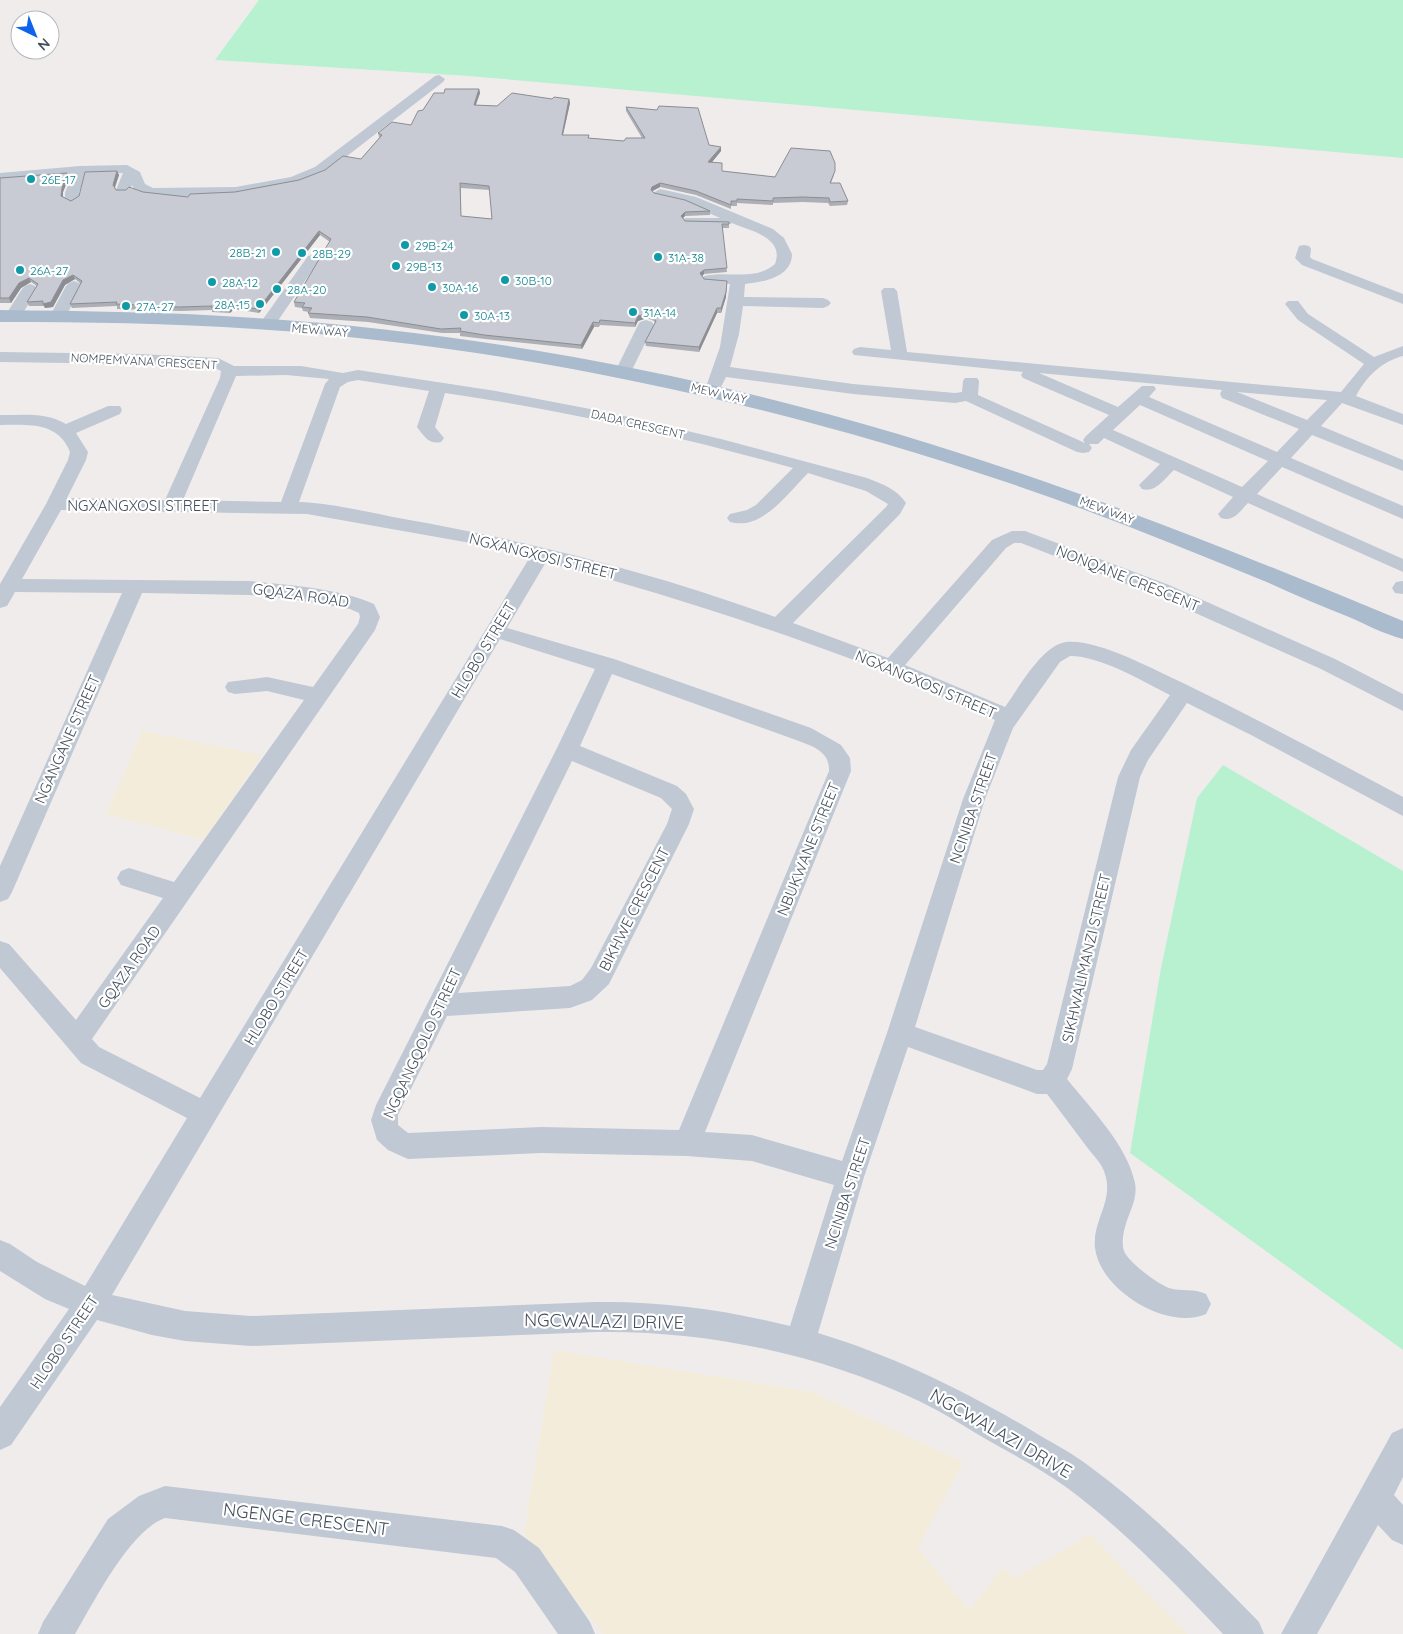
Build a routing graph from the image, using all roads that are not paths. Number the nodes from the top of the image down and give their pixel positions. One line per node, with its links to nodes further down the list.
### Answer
1 (439, 79): 3 (street)
2 (80, 170): 3 (street); 4 (street); 7 (street)
3 (130, 173): 5 (street)
4 (0, 176)
5 (123, 190)
6 (660, 194): 9 (street)
7 (72, 200)
8 (690, 221): 9 (street)
9 (739, 221): 13 (street)
10 (1304, 249): 17 (street)
11 (313, 259): 23 (street)
12 (709, 280): 13 (street)
13 (738, 281): 18 (street)
14 (74, 286): 22 (street)
15 (30, 289): 21 (street)
16 (889, 291): 27 (street)
17 (1403, 299)
18 (737, 301): 19 (street); 32 (street)
19 (823, 303)
20 (1293, 304): 30 (street)
21 (6, 316): 22 (main road, MEW WAY)
22 (58, 316): 23 (main road, MEW WAY)
23 (267, 325): 34 (main road, MEW WAY)
24 (646, 325): 34 (street)
25 (1403, 351): 30 (street)
26 (860, 352): 27 (street)
27 (900, 356): 29 (street)
28 (0, 357): 33 (street, NOMPEMVANA CRESCENT)
29 (972, 363): 31 (street); 40 (street)
30 (1373, 363): 41 (street)
31 (1022, 368): 36 (street); 44 (street)
32 (721, 370): 39 (street); 40 (street)
33 (229, 371): 35 (street, DADA CRESCENT); 58 (street, NOMPEMVANA CRESCENT)
34 (623, 372): 39 (main road, MEW WAY)
35 (343, 378): 38 (street, DADA CRESCENT); 59 (street)
36 (1157, 381): 37 (street); 42 (street)
37 (1218, 386): 41 (street); 47 (street)
38 (438, 388): 50 (street); 53 (street, DADA CRESCENT)
39 (711, 391): 69 (main road, MEW WAY)
40 (970, 395): 49 (street)
41 (1341, 397): 46 (street); 47 (street)
42 (1138, 398): 44 (street); 51 (street)
43 (114, 410): 48 (street)
44 (1120, 414): 49 (street)
45 (0, 420): 48 (street)
46 (1403, 420)
47 (1311, 428): 51 (street); 54 (street)
48 (65, 430): 57 (street)
49 (1102, 431): 52 (street)
50 (435, 438)
51 (1279, 460): 56 (street); 60 (street)
52 (1172, 462): 55 (street); 56 (street)
53 (805, 466): 62 (street); 67 (street, DADA CRESCENT)
54 (1403, 466)
55 (1148, 485)
56 (1246, 496): 61 (street); 64 (street)
57 (55, 504): 58 (street, NGXANGXOSI STREET); 66 (street)
58 (172, 505): 59 (street, NGXANGXOSI STREET)
59 (288, 507): 63 (street, NGXANGXOSI STREET)
60 (1403, 513)
61 (1227, 514)
62 (736, 518)
63 (541, 554): 67 (street, NGXANGXOSI STREET); 68 (street, HLOBO STREET)
64 (1403, 566)
65 (135, 586): 66 (street, GQAZA ROAD); 74 (street, GQAZA ROAD); 80 (street, NGANGANE STREET)
66 (4, 593)
67 (779, 625): 71 (street, NGXANGXOSI STREET)
68 (495, 631): 70 (street, NBUKWANE STREET); 87 (street, HLOBO STREET)
69 (1403, 631)
70 (607, 664): 77 (street, NGQANGQOLO STREET); 88 (street, NBUKWANE STREET)
71 (891, 668): 75 (street, NONQANE CRESCENT); 76 (street, NGXANGXOSI STREET)
72 (235, 687): 74 (street)
73 (1183, 692): 76 (street, NCINIBA STREET); 78 (street, NCINIBA STREET); 86 (street, SIKHWALIMANZI STREET)
74 (318, 696): 81 (street, GQAZA ROAD)
75 (1403, 703)
76 (1008, 717): 84 (street, NCINIBA STREET)
77 (567, 750): 83 (street, NGQANGQOLO STREET); 83 (street, BIKHWE CRESCENT)
78 (1403, 807)
79 (128, 878): 81 (street)
80 (0, 892)
81 (180, 894): 85 (street, GQAZA ROAD)
82 (0, 951): 85 (street)
83 (438, 1006): 88 (street, NGQANGQOLO STREET)
84 (900, 1033): 86 (street); 89 (street, NCINIBA STREET)
85 (77, 1039): 87 (street)
86 (1052, 1079): 92 (street)
87 (205, 1114): 91 (street, HLOBO STREET)
88 (687, 1143): 89 (street, NGQANGQOLO STREET)
89 (850, 1177): 93 (street, NCINIBA STREET)
90 (0, 1254): 91 (street, NGCWALAZI DRIVE)
91 (92, 1302): 93 (street, NGCWALAZI DRIVE); 94 (street, HLOBO STREET)
92 (1196, 1304)
93 (800, 1343): 100 (street, NGCWALAZI DRIVE)
94 (0, 1434)
95 (1403, 1444): 96 (street)
96 (1375, 1498): 97 (street); 101 (street)
97 (1403, 1529)
98 (55, 1634): 99 (street, NGENGE CRESCENT)
99 (578, 1634)
100 (1247, 1634)
101 (1298, 1634)

